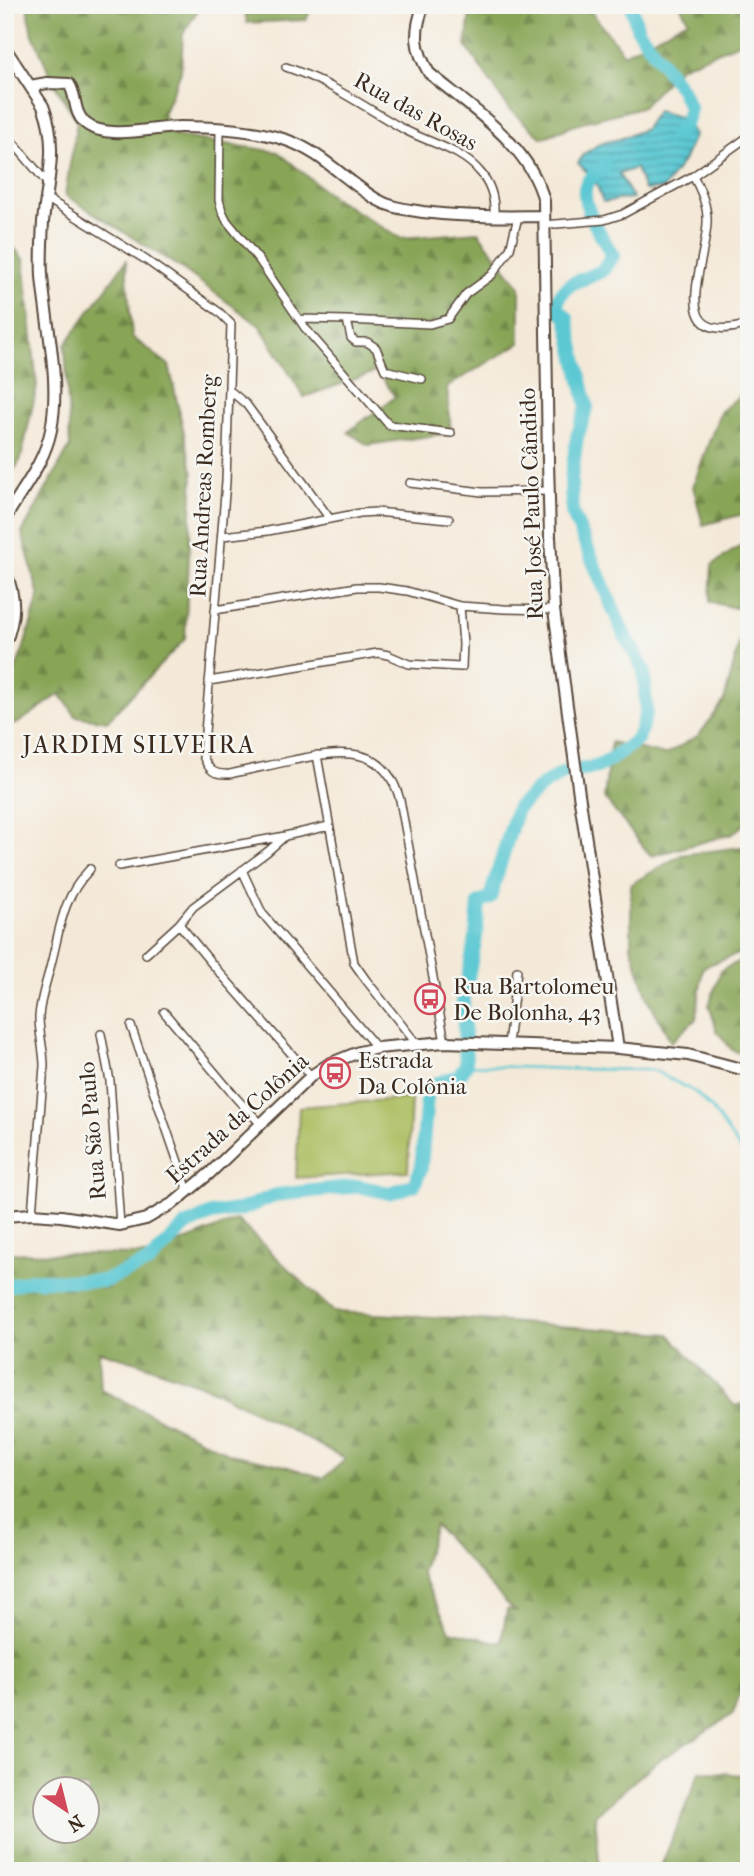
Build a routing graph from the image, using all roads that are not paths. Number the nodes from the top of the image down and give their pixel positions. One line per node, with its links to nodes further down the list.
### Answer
1 (424, 5): 13 (street, Rua José Paulo Cândido)
2 (5, 48): 4 (street)
3 (286, 67): 11 (street, Rua das Rosas)
4 (30, 86): 5 (street); 9 (street)
5 (220, 130): 11 (street); 14 (street)
6 (5, 133): 9 (street)
7 (749, 136): 8 (street)
8 (692, 176): 13 (street); 16 (street)
9 (49, 185): 10 (street)
10 (46, 198): 18 (street, Rua Andreas Romberg); 22 (street)
11 (494, 217): 12 (street)
12 (518, 217): 13 (street); 15 (street)
13 (544, 221): 21 (street, Rua José Paulo Cândido)
14 (300, 319): 15 (street); 19 (street)
15 (347, 320): 17 (street)
16 (749, 324)
17 (422, 379)
18 (229, 390): 23 (street); 25 (street, Rua Andreas Romberg)
19 (451, 433)
20 (410, 483): 21 (street)
21 (548, 491): 29 (street, Rua José Paulo Cândido)
22 (5, 519)
23 (331, 519): 24 (street); 25 (street)
24 (449, 519)
25 (222, 536): 28 (street, Rua Andreas Romberg)
26 (5, 570): 30 (street)
27 (460, 606): 28 (street); 29 (street); 31 (street)
28 (215, 610): 31 (street, Rua Andreas Romberg)
29 (554, 610): 48 (street, Rua José Paulo Cândido)
30 (5, 643)
31 (209, 681): 32 (street, Rua Andreas Romberg)
32 (317, 755): 33 (street); 44 (street)
33 (330, 826): 34 (street); 45 (street)
34 (285, 836): 35 (street); 37 (street)
35 (119, 866)
36 (90, 869): 53 (street)
37 (242, 870): 38 (street); 47 (street)
38 (179, 924): 39 (street); 50 (street)
39 (146, 954)
40 (517, 971): 46 (street)
41 (164, 1012): 51 (street)
42 (131, 1026): 52 (street)
43 (101, 1034): 55 (street, Rua São Paulo)
44 (445, 1042): 45 (street, Estrada da Colônia); 46 (street, Estrada da Colônia)
45 (416, 1043): 47 (street, Estrada da Colônia)
46 (508, 1044): 48 (street, Estrada da Colônia)
47 (377, 1048): 50 (street, Estrada da Colônia)
48 (618, 1048): 49 (street, Estrada da Colônia)
49 (749, 1071)
50 (311, 1076): 51 (street, Estrada da Colônia)
51 (261, 1124): 52 (street, Estrada da Colônia)
52 (188, 1191): 55 (street, Estrada da Colônia)
53 (32, 1214): 54 (street, Estrada da Colônia); 55 (street, Estrada da Colônia)
54 (5, 1216)
55 (120, 1225)

